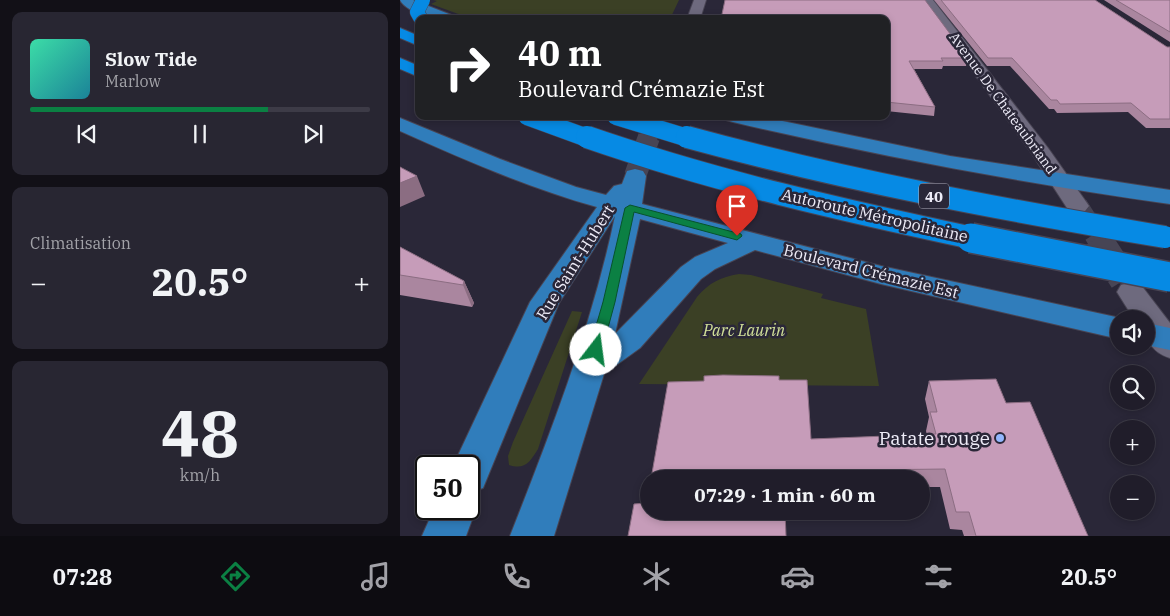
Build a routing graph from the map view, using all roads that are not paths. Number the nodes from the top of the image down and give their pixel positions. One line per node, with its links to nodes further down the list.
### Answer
1 (405, 0): 6 (main road)
2 (423, 0): 5 (highway, bridge)
3 (700, 0): 7 (street)
4 (927, 0): 18 (street, Avenue De Chateaubriand)
5 (419, 15)
6 (438, 15)
7 (694, 15)
8 (400, 32): 9 (highway)
9 (415, 40)
10 (400, 63): 11 (highway)
11 (415, 70)
12 (400, 76): 13 (highway)
13 (415, 80)
14 (538, 120): 24 (highway, Autoroute Métropolitaine / 40, bridge)
15 (630, 120): 22 (highway, Autoroute Métropolitaine / 40, bridge)
16 (751, 120): 18 (main road)
17 (400, 124): 20 (main road, Boulevard Crémazie Est)
18 (1060, 180): 19 (main road); 21 (street, Avenue De Chateaubriand)
19 (1170, 197)
20 (621, 205): 23 (main road, Boulevard Crémazie Est); 28 (main road, Rue Saint-Hubert); 29 (main road, Rue Saint-Hubert)
21 (1077, 206)
22 (1170, 238)
23 (753, 241): 26 (main road, Boulevard Crémazie Est); 28 (main road)
24 (1170, 277)
25 (1131, 292): 27 (street)
26 (1110, 326)
27 (1162, 339)
28 (591, 366): 32 (main road, Rue Saint-Hubert)
29 (478, 455)
30 (451, 520): 31 (main road)
31 (444, 536)
32 (532, 536)

